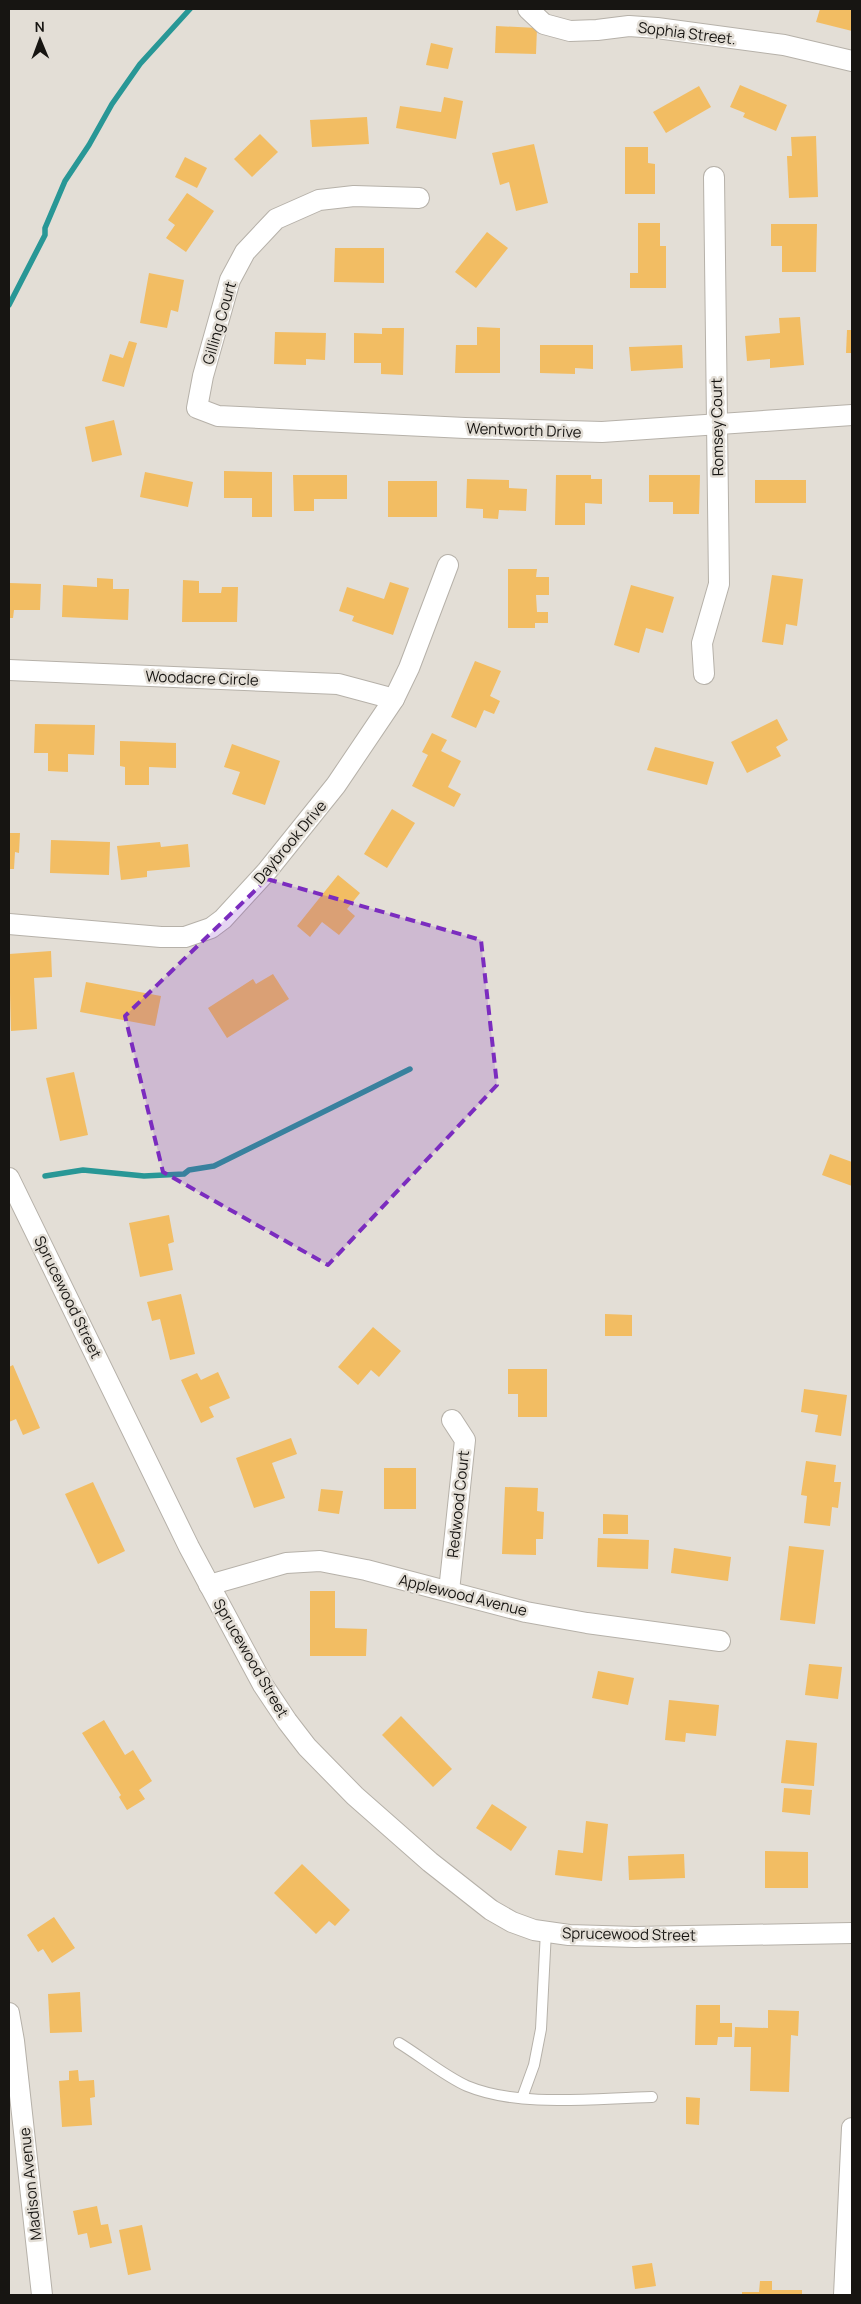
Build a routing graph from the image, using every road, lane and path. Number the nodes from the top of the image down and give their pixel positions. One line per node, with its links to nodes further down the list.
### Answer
1 (528, 9): 2 (street, Sophia Street.)
2 (852, 61)
3 (714, 177): 7 (street, Romsey Court)
4 (419, 198): 5 (street, Gilling Court)
5 (197, 408): 7 (street, Wentworth Drive)
6 (852, 415): 7 (street, Wentworth Drive)
7 (717, 425): 10 (street, Romsey Court)
8 (448, 565): 11 (street, Daybrook Drive)
9 (9, 670): 11 (street, Woodacre Circle)
10 (704, 674)
11 (394, 699): 12 (street, Daybrook Drive)
12 (9, 924)
13 (9, 1178): 15 (street, Sprucewood Street)
14 (452, 1420): 16 (street, Redwood Court)
15 (209, 1585): 16 (street, Applewood Avenue); 18 (street, Sprucewood Street)
16 (449, 1591): 17 (street, Applewood Avenue)
17 (720, 1641)
18 (546, 1931): 19 (street, Sprucewood Street); 24 (lane)
19 (852, 1933)
20 (9, 2013): 22 (street, Madison Avenue)
21 (399, 2043): 24 (lane)
22 (13, 2065): 26 (street, Madison Avenue)
23 (652, 2097): 24 (lane)
24 (522, 2098)
25 (852, 2128): 27 (street)
26 (42, 2295)
27 (844, 2295)

